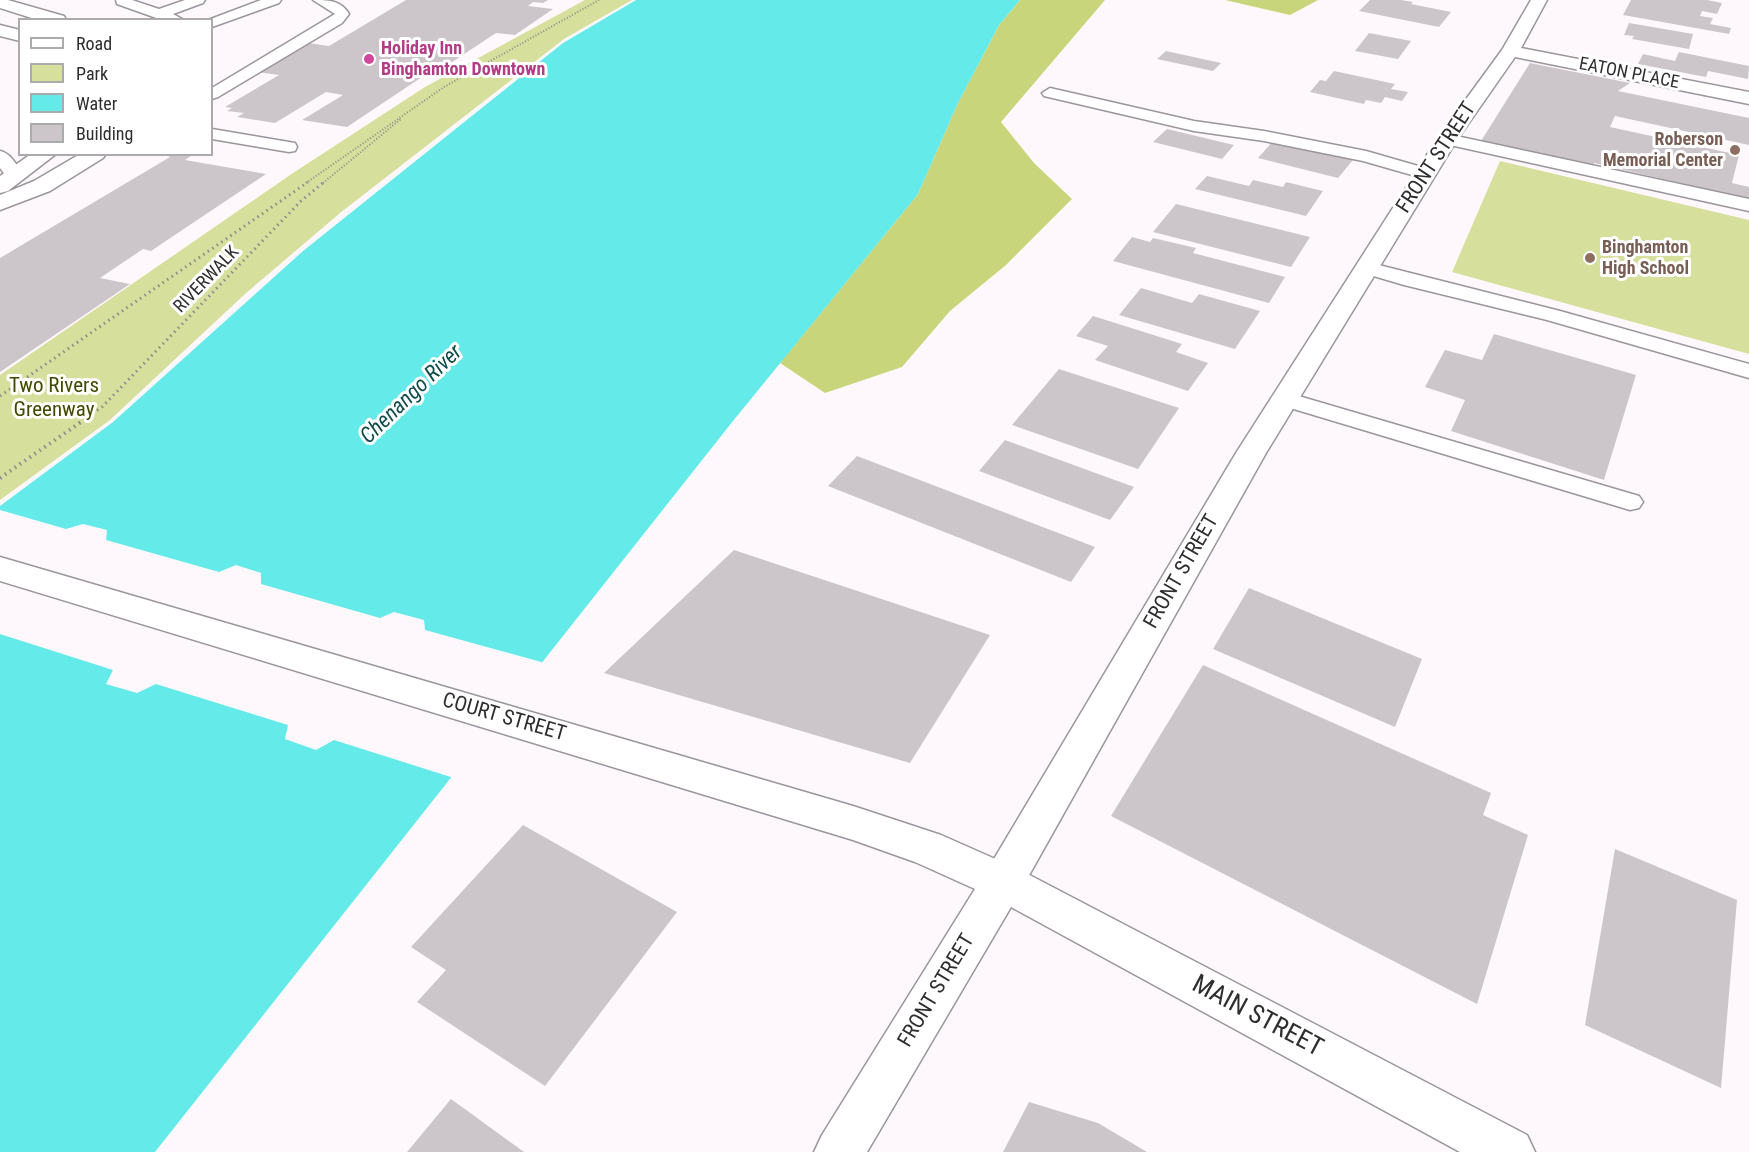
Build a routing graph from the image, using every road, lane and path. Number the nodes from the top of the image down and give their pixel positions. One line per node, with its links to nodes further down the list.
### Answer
1 (37, 0): 9 (street)
2 (124, 0): 10 (lane)
3 (274, 0): 13 (lane)
4 (320, 0): 8 (lane)
5 (599, 0): 19 (path, RIVERWALK)
6 (1539, 0): 16 (street, FRONT STREET)
7 (197, 1): 10 (lane)
8 (340, 3): 17 (lane)
9 (5, 7): 11 (street)
10 (162, 13): 12 (lane)
11 (50, 18)
12 (173, 18)
13 (213, 23)
14 (0, 30): 15 (street)
15 (18, 35)
16 (1510, 51): 20 (street, EATON PLACE); 22 (street, FRONT STREET)
17 (213, 93)
18 (1050, 93): 27 (lane)
19 (430, 97): 33 (path, RIVERWALK); 35 (path, RIVERWALK)
20 (1749, 98)
21 (213, 135): 23 (lane)
22 (1447, 139): 27 (street, FRONT STREET); 30 (lane)
23 (289, 147)
24 (0, 156): 28 (lane)
25 (43, 156): 28 (street)
26 (93, 156): 29 (street)
27 (1425, 174): 31 (street, FRONT STREET)
28 (7, 181)
29 (0, 203)
30 (1749, 205)
31 (1367, 268): 32 (lane); 34 (street, FRONT STREET)
32 (1749, 371)
33 (0, 396)
34 (1285, 399): 36 (lane); 38 (street, FRONT STREET)
35 (0, 478)
36 (1630, 502)
37 (0, 569): 38 (street, COURT STREET)
38 (1003, 882): 39 (street, FRONT STREET); 40 (street, MAIN STREET)
39 (840, 1152)
40 (1510, 1152)

